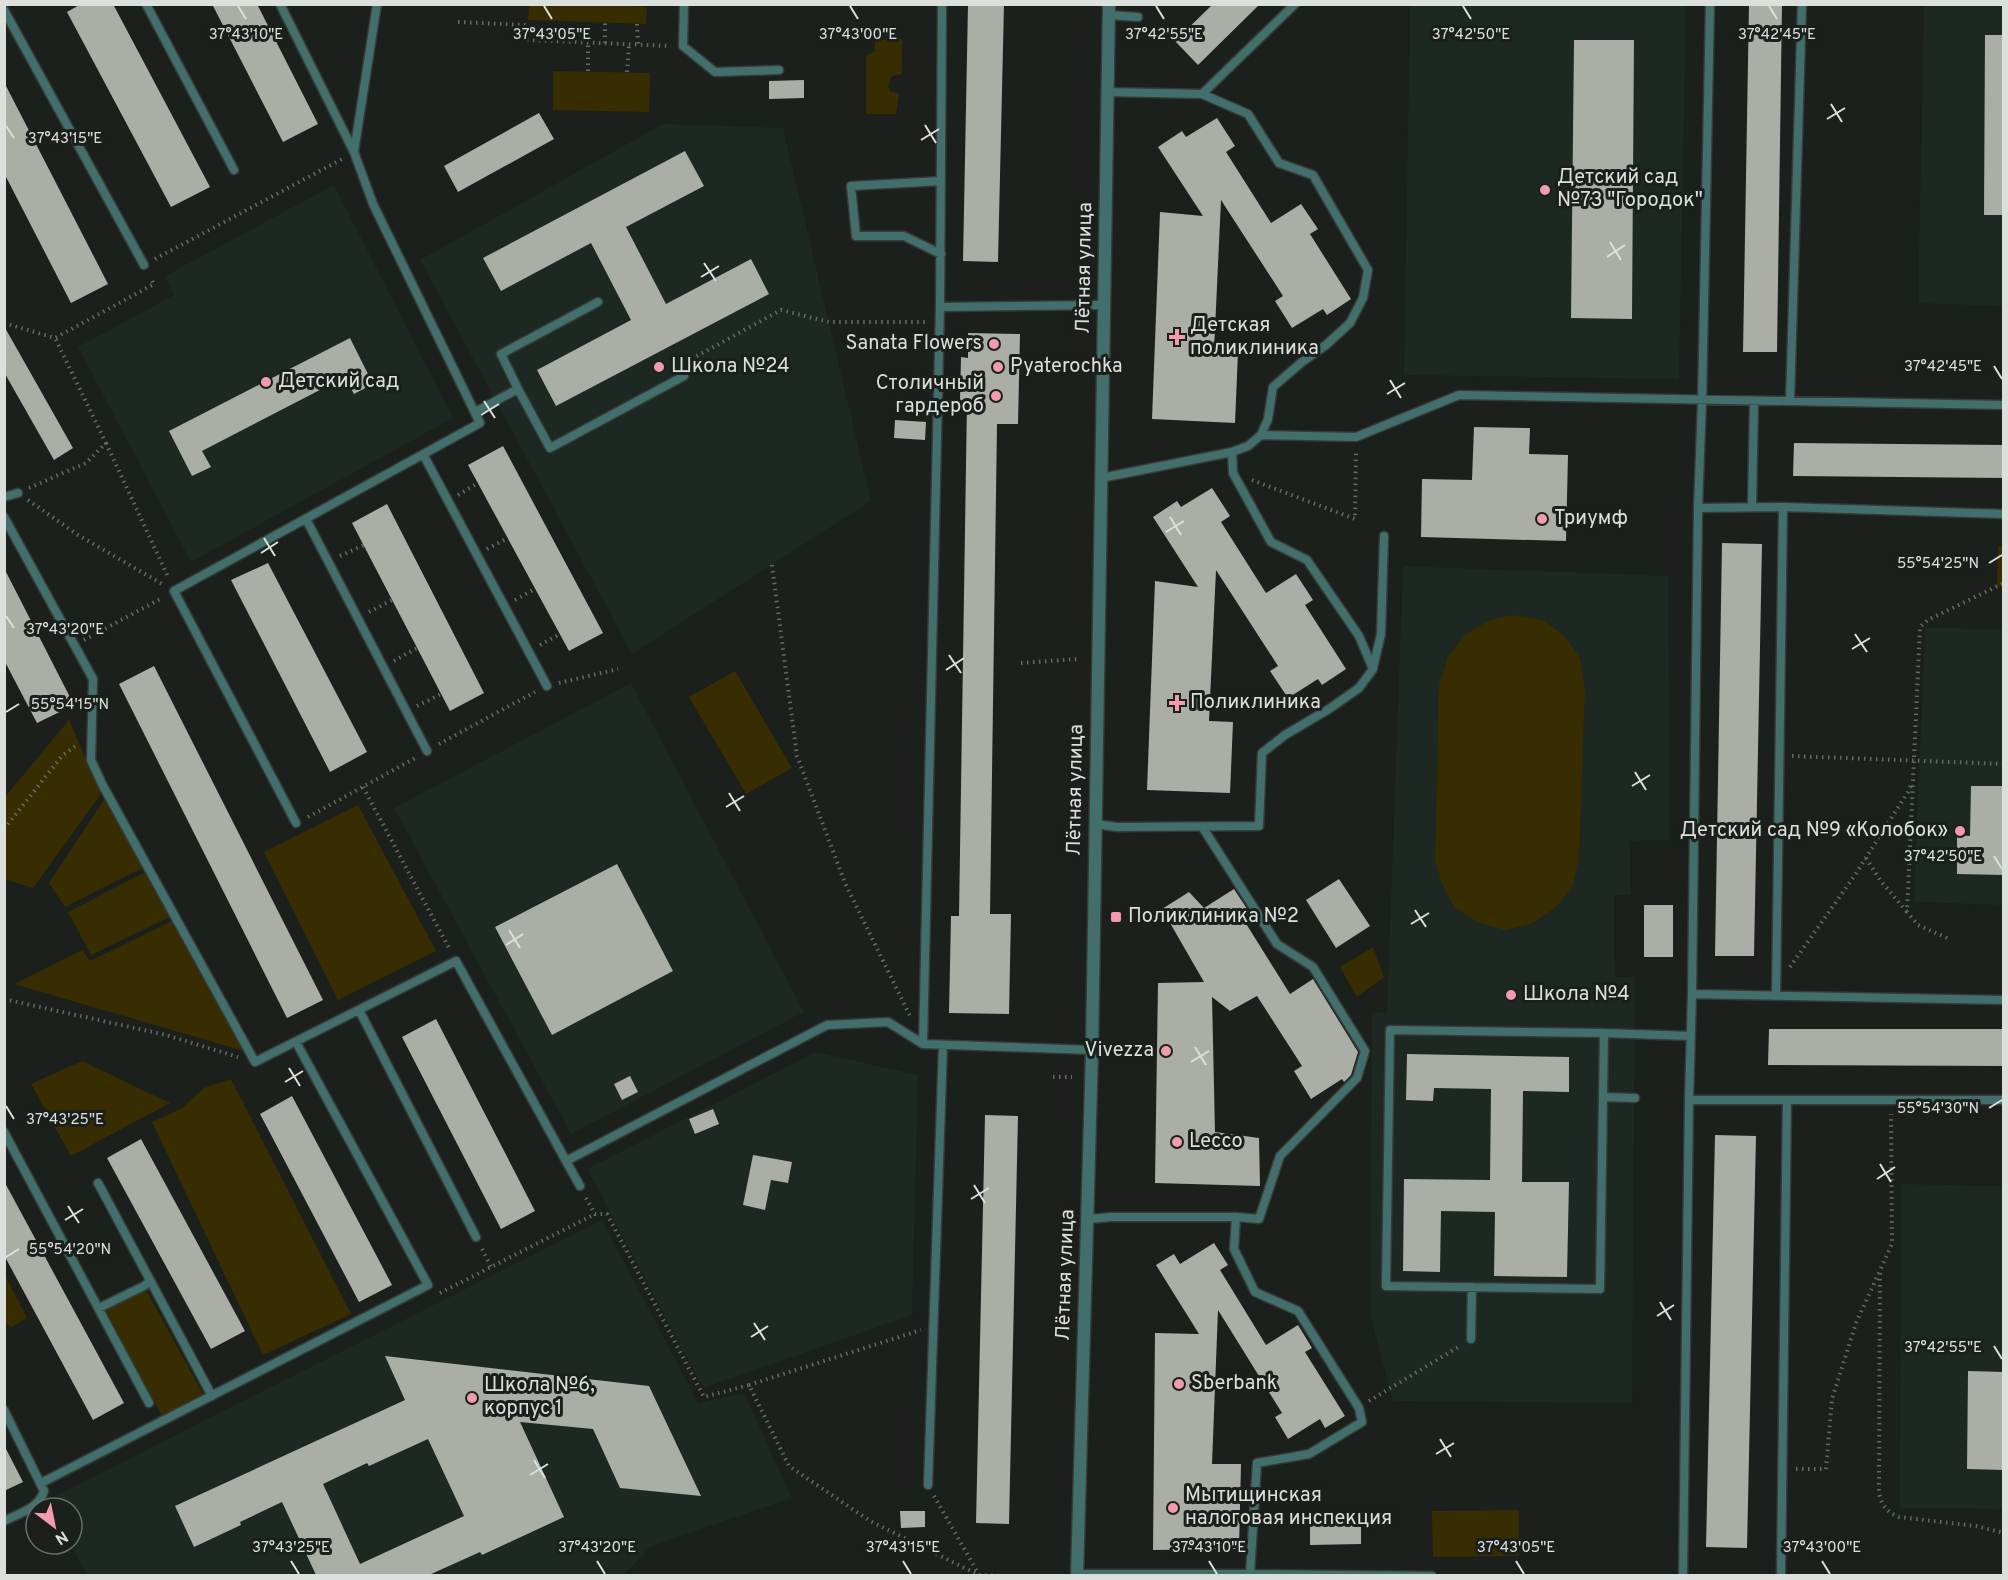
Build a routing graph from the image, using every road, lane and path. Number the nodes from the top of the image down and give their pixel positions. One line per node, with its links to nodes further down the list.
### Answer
1 (146, 4): 26 (lane)
2 (280, 4): 25 (lane)
3 (377, 4): 25 (lane)
4 (684, 4): 19 (lane)
5 (942, 4): 27 (lane)
6 (1295, 4): 24 (lane)
7 (1710, 4): 41 (lane)
8 (1802, 4): 43 (lane)
9 (4, 10): 29 (lane)
10 (1108, 10): 11 (lane); 23 (street, Лётная улица)
11 (1138, 17)
12 (458, 22): 15 (path)
13 (605, 23): 16 (path)
14 (637, 24): 18 (path)
15 (588, 43): 16 (path); 21 (path)
16 (605, 44): 17 (path)
17 (629, 44): 18 (path); 22 (path)
18 (639, 45): 19 (path)
19 (683, 46): 20 (lane)
20 (779, 70)
21 (588, 71)
22 (627, 72)
23 (1107, 92): 24 (lane); 31 (street, Лётная улица)
24 (1202, 94): 46 (lane)
25 (354, 152): 29 (path); 45 (lane)
26 (234, 170)
27 (941, 181): 28 (lane); 28 (lane)
28 (941, 254): 32 (lane)
29 (144, 265): 35 (path)
30 (598, 302): 40 (lane)
31 (1104, 305): 32 (lane); 52 (street, Лётная улица)
32 (940, 307): 33 (lane)
33 (940, 322): 38 (path); 111 (lane)
34 (4, 323): 35 (path)
35 (55, 338): 48 (path)
36 (1026, 365): 37 (path)
37 (1085, 365)
38 (678, 366)
39 (684, 376): 40 (lane)
40 (518, 389): 45 (lane)
41 (1702, 400): 42 (lane); 47 (lane); 59 (lane)
42 (1754, 401): 43 (lane); 57 (lane)
43 (1790, 401): 44 (lane)
44 (2004, 405)
45 (475, 412): 50 (lane)
46 (1261, 435): 47 (lane); 49 (lane)
47 (1356, 437): 51 (path)
48 (106, 443): 54 (path); 71 (path)
49 (1232, 452): 51 (lane); 52 (lane)
50 (423, 454): 56 (lane); 62 (lane)
51 (1233, 473): 83 (lane)
52 (1101, 478): 95 (street, Лётная улица)
53 (478, 483): 56 (path)
54 (18, 493): 55 (lane); 71 (path)
55 (4, 497)
56 (448, 500): 66 (lane)
57 (1752, 507): 58 (lane); 59 (lane)
58 (1783, 507): 60 (lane); 89 (lane)
59 (1698, 508): 103 (lane)
60 (2004, 514)
61 (4, 516): 76 (lane)
62 (306, 519): 67 (lane); 71 (lane)
63 (1384, 536): 83 (lane)
64 (508, 538): 66 (path)
65 (364, 544): 67 (path)
66 (477, 555): 73 (lane)
67 (328, 562): 74 (lane)
68 (772, 566): 111 (path)
69 (2004, 584): 90 (path)
70 (536, 589): 73 (path)
71 (174, 591): 76 (path); 94 (lane)
72 (392, 600): 74 (path)
73 (504, 605): 78 (lane)
74 (357, 617): 81 (lane)
75 (560, 634): 78 (path)
76 (75, 645): 87 (lane)
77 (417, 648): 81 (path)
78 (529, 651): 84 (lane)
79 (1077, 659): 80 (path)
80 (1022, 663)
81 (383, 667): 86 (lane)
82 (618, 669): 84 (path)
83 (1373, 669): 96 (lane)
84 (547, 686): 88 (path)
85 (441, 694): 86 (path)
86 (406, 712): 88 (lane)
87 (92, 735): 97 (path); 114 (lane)
88 (427, 751): 93 (path)
89 (1779, 756): 90 (path); 102 (lane)
90 (1914, 761): 91 (path); 92 (path)
91 (2004, 764)
92 (1914, 777): 98 (path); 99 (path)
93 (363, 787): 94 (path); 101 (path)
94 (297, 823)
95 (1095, 824): 96 (lane); 113 (street, Лётная улица)
96 (1203, 828): 127 (lane)
97 (4, 829)
98 (1866, 858): 99 (path); 102 (path)
99 (1906, 912): 100 (path)
100 (1947, 938)
101 (456, 961): 107 (lane); 124 (lane)
102 (1777, 975): 104 (lane)
103 (1692, 994): 104 (lane); 109 (lane)
104 (1776, 996): 106 (lane)
105 (4, 999): 114 (path)
106 (2004, 1000)
107 (359, 1010): 110 (lane); 129 (lane)
108 (1604, 1033): 109 (lane); 117 (lane); 133 (lane)
109 (1690, 1036): 119 (lane)
110 (296, 1042): 114 (lane); 138 (lane)
111 (923, 1044): 112 (lane); 124 (lane)
112 (943, 1045): 113 (lane); 135 (lane)
113 (1092, 1050): 128 (street, Лётная улица)
114 (255, 1062)
115 (1053, 1077): 116 (path)
116 (1072, 1077)
117 (1603, 1097): 118 (lane); 133 (lane)
118 (1635, 1098)
119 (1689, 1100): 120 (lane); 154 (lane)
120 (1786, 1100): 122 (lane); 142 (lane)
121 (2004, 1100): 122 (lane)
122 (1891, 1101): 131 (path)
123 (4, 1132): 134 (lane)
124 (566, 1161): 126 (lane)
125 (98, 1183): 132 (lane)
126 (580, 1186): 137 (path)
127 (1236, 1217): 128 (lane); 140 (lane)
128 (1087, 1219): 152 (street, Лётная улица)
129 (476, 1237): 130 (path)
130 (491, 1267)
131 (1880, 1270): 142 (path); 146 (path)
132 (150, 1281): 134 (lane); 138 (lane)
133 (1472, 1287): 136 (lane)
134 (99, 1308): 139 (lane)
135 (934, 1326): 137 (path); 144 (lane)
136 (1471, 1339): 140 (path)
137 (749, 1385): 150 (path)
138 (212, 1396): 143 (lane)
139 (149, 1403)
140 (1359, 1408): 147 (lane)
141 (4, 1410): 143 (lane)
142 (1782, 1469): 155 (lane)
143 (41, 1483): 145 (lane)
144 (928, 1485): 150 (path)
145 (4, 1521)
146 (2004, 1533)
147 (1250, 1574): 152 (lane); 153 (lane)
148 (665, 1575): 149 (path)
149 (721, 1575)
150 (979, 1575): 151 (path)
151 (1002, 1575)
152 (1077, 1575)
153 (1432, 1575)
154 (1683, 1575)
155 (1779, 1575): 156 (lane)
156 (1790, 1575)

